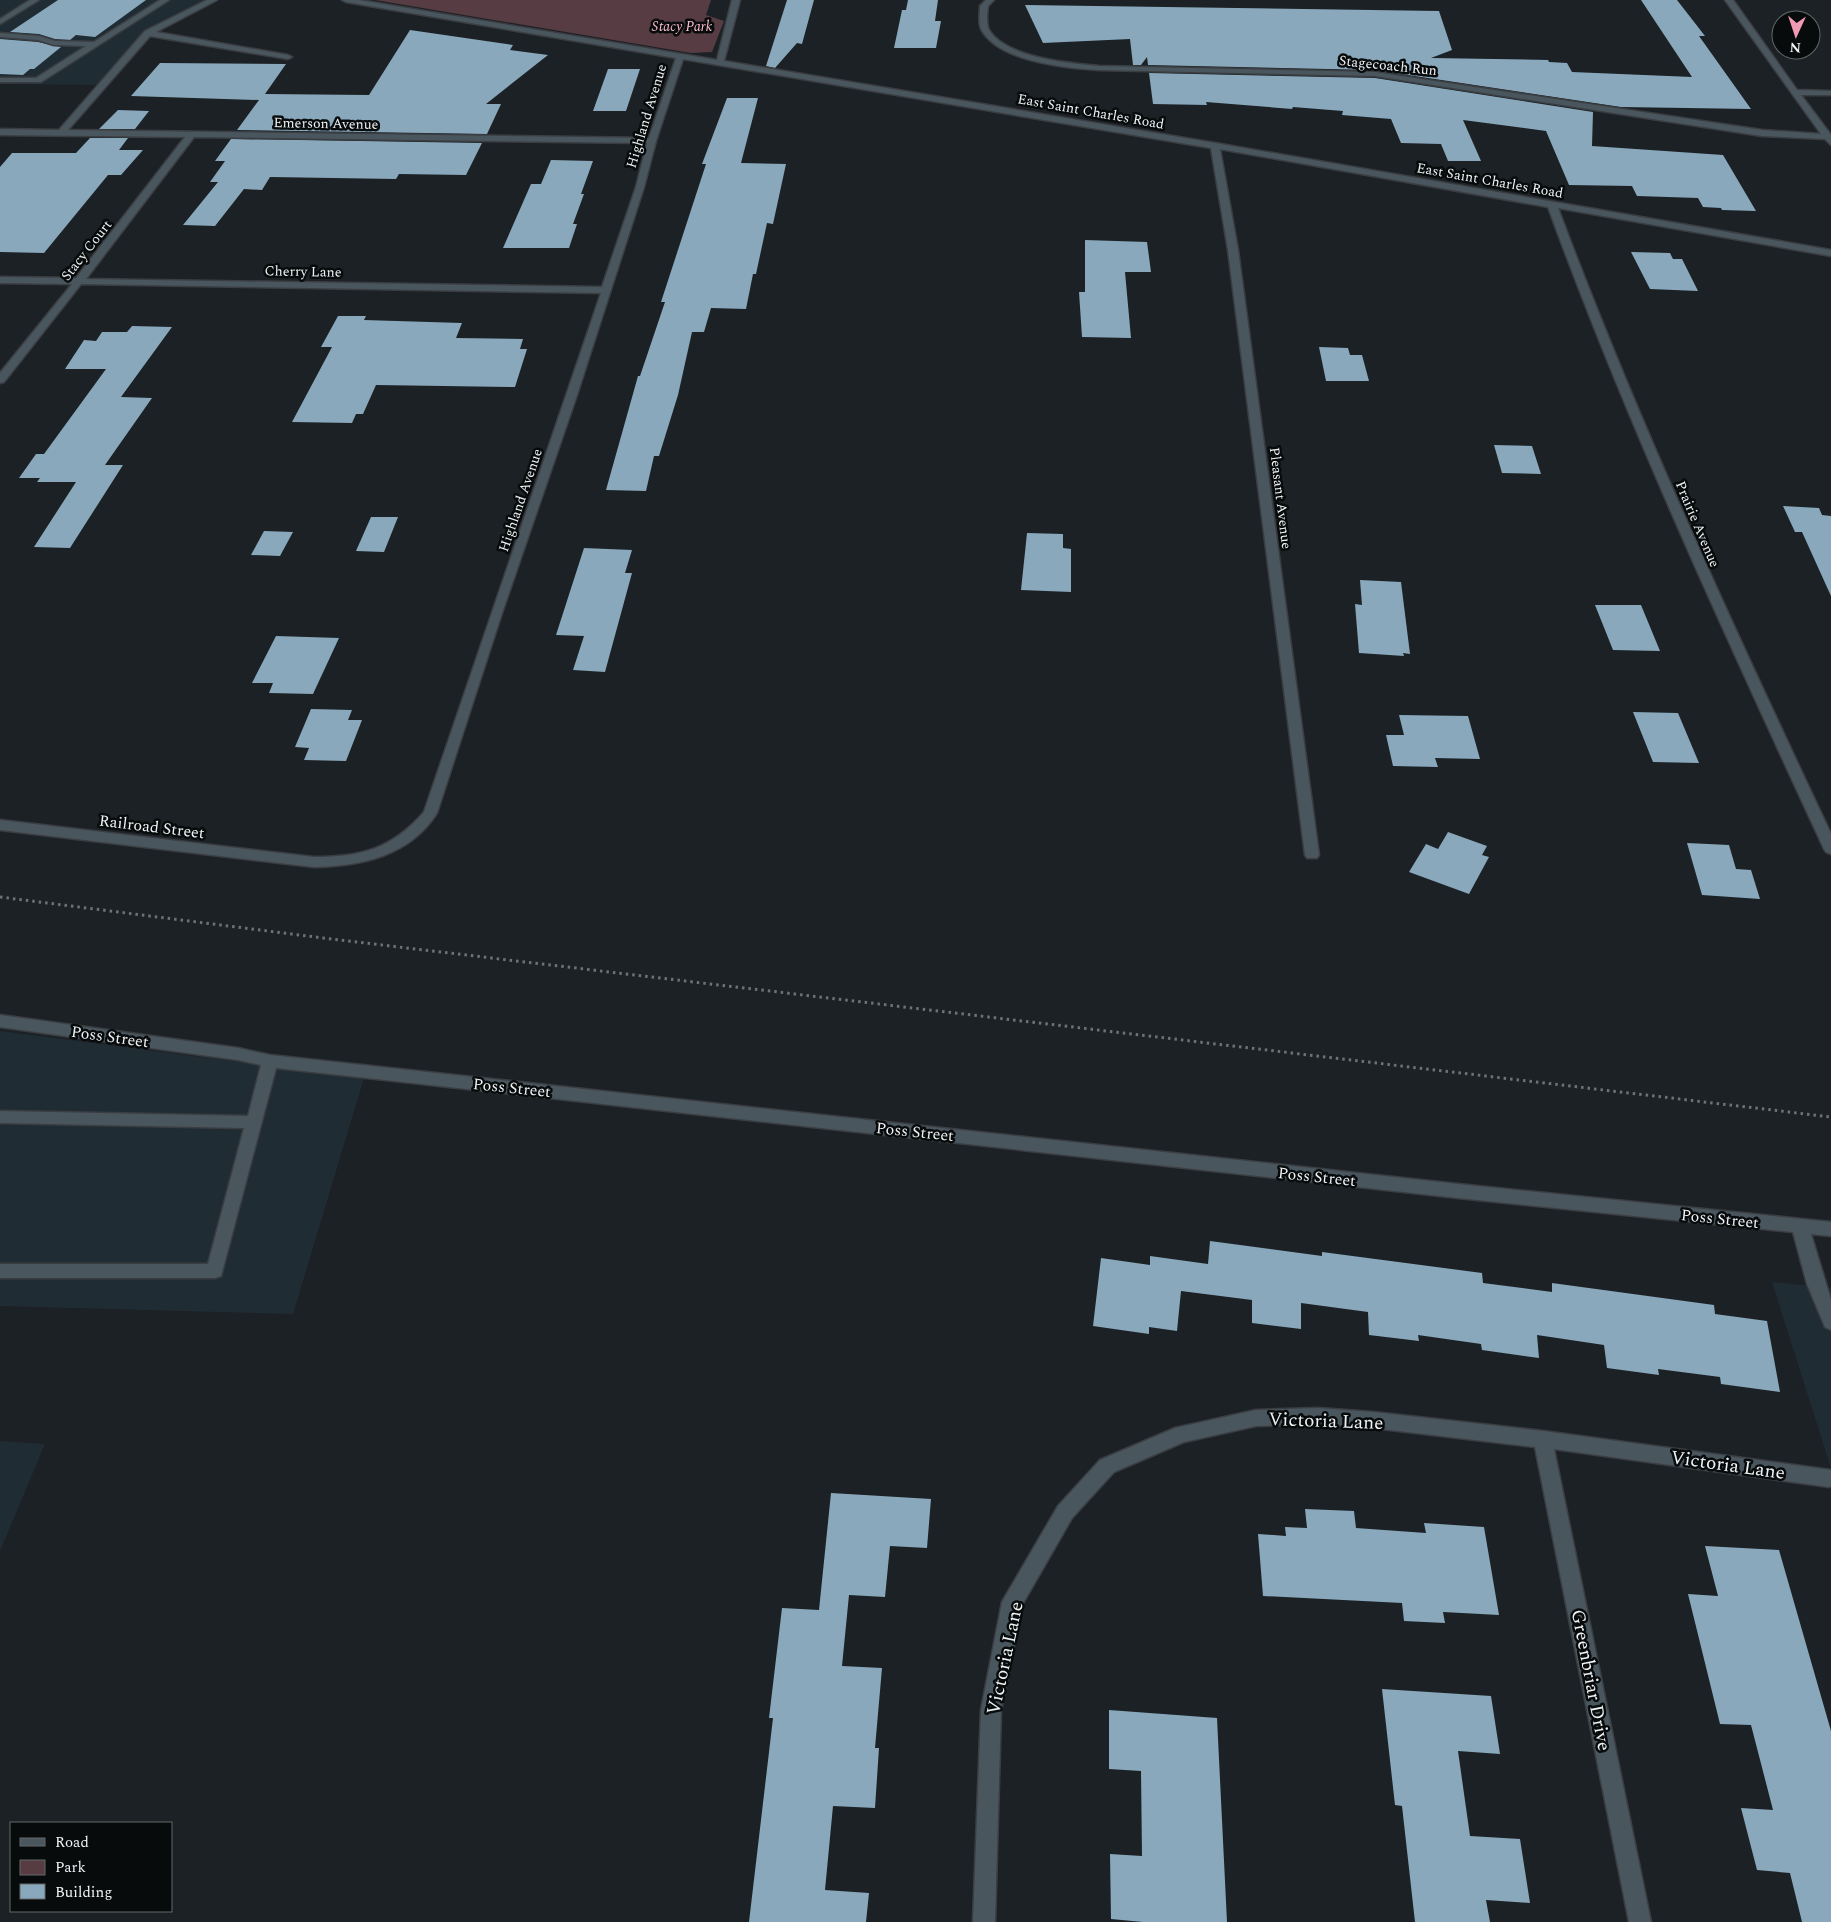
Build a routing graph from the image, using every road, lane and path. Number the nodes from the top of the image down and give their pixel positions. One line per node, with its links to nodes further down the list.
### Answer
1 (35, 0): 8 (street)
2 (165, 0): 11 (street)
3 (213, 0): 9 (street)
4 (346, 0): 12 (street, East Saint Charles Road)
5 (736, 0): 14 (street)
6 (990, 0): 21 (street, Stagecoach Run)
7 (1729, 0): 16 (street)
8 (0, 22)
9 (148, 33): 13 (street); 19 (street)
10 (0, 35): 11 (street)
11 (96, 44): 15 (street)
12 (680, 56): 14 (street, East Saint Charles Road); 22 (street, Highland Avenue)
13 (288, 57)
14 (720, 63): 23 (street, East Saint Charles Road)
15 (0, 80)
16 (1797, 92): 17 (street); 21 (street)
17 (1831, 93)
18 (0, 132): 19 (street, Emerson Avenue)
19 (61, 133): 20 (street, Emerson Avenue)
20 (191, 135): 22 (street, Emerson Avenue); 27 (street, Stacy Court)
21 (1829, 140)
22 (652, 141): 28 (street, Highland Avenue)
23 (1215, 146): 24 (street, East Saint Charles Road); 32 (street, Pleasant Avenue)
24 (1552, 204): 25 (street, East Saint Charles Road); 31 (street, Prairie Avenue)
25 (1831, 253)
26 (0, 280): 27 (street, Cherry Lane)
27 (79, 281): 28 (street, Cherry Lane); 29 (street, Stacy Court)
28 (606, 290): 33 (street, Highland Avenue)
29 (0, 380)
30 (0, 825): 33 (street, Railroad Street)
31 (1831, 849)
32 (1312, 855)
33 (299, 862)
34 (0, 897): 38 (path)
35 (0, 1021): 36 (street, Poss Street)
36 (270, 1061): 39 (street); 40 (street, Poss Street)
37 (0, 1117): 39 (street)
38 (1831, 1117)
39 (254, 1122): 42 (street)
40 (1800, 1226): 41 (street, Poss Street); 43 (street)
41 (1831, 1229)
42 (0, 1271)
43 (1831, 1322)
44 (1543, 1439): 45 (street, Victoria Lane); 46 (street, Victoria Lane); 47 (street, Greenbriar Drive)
45 (1829, 1478)
46 (984, 1922)
47 (1640, 1922)

